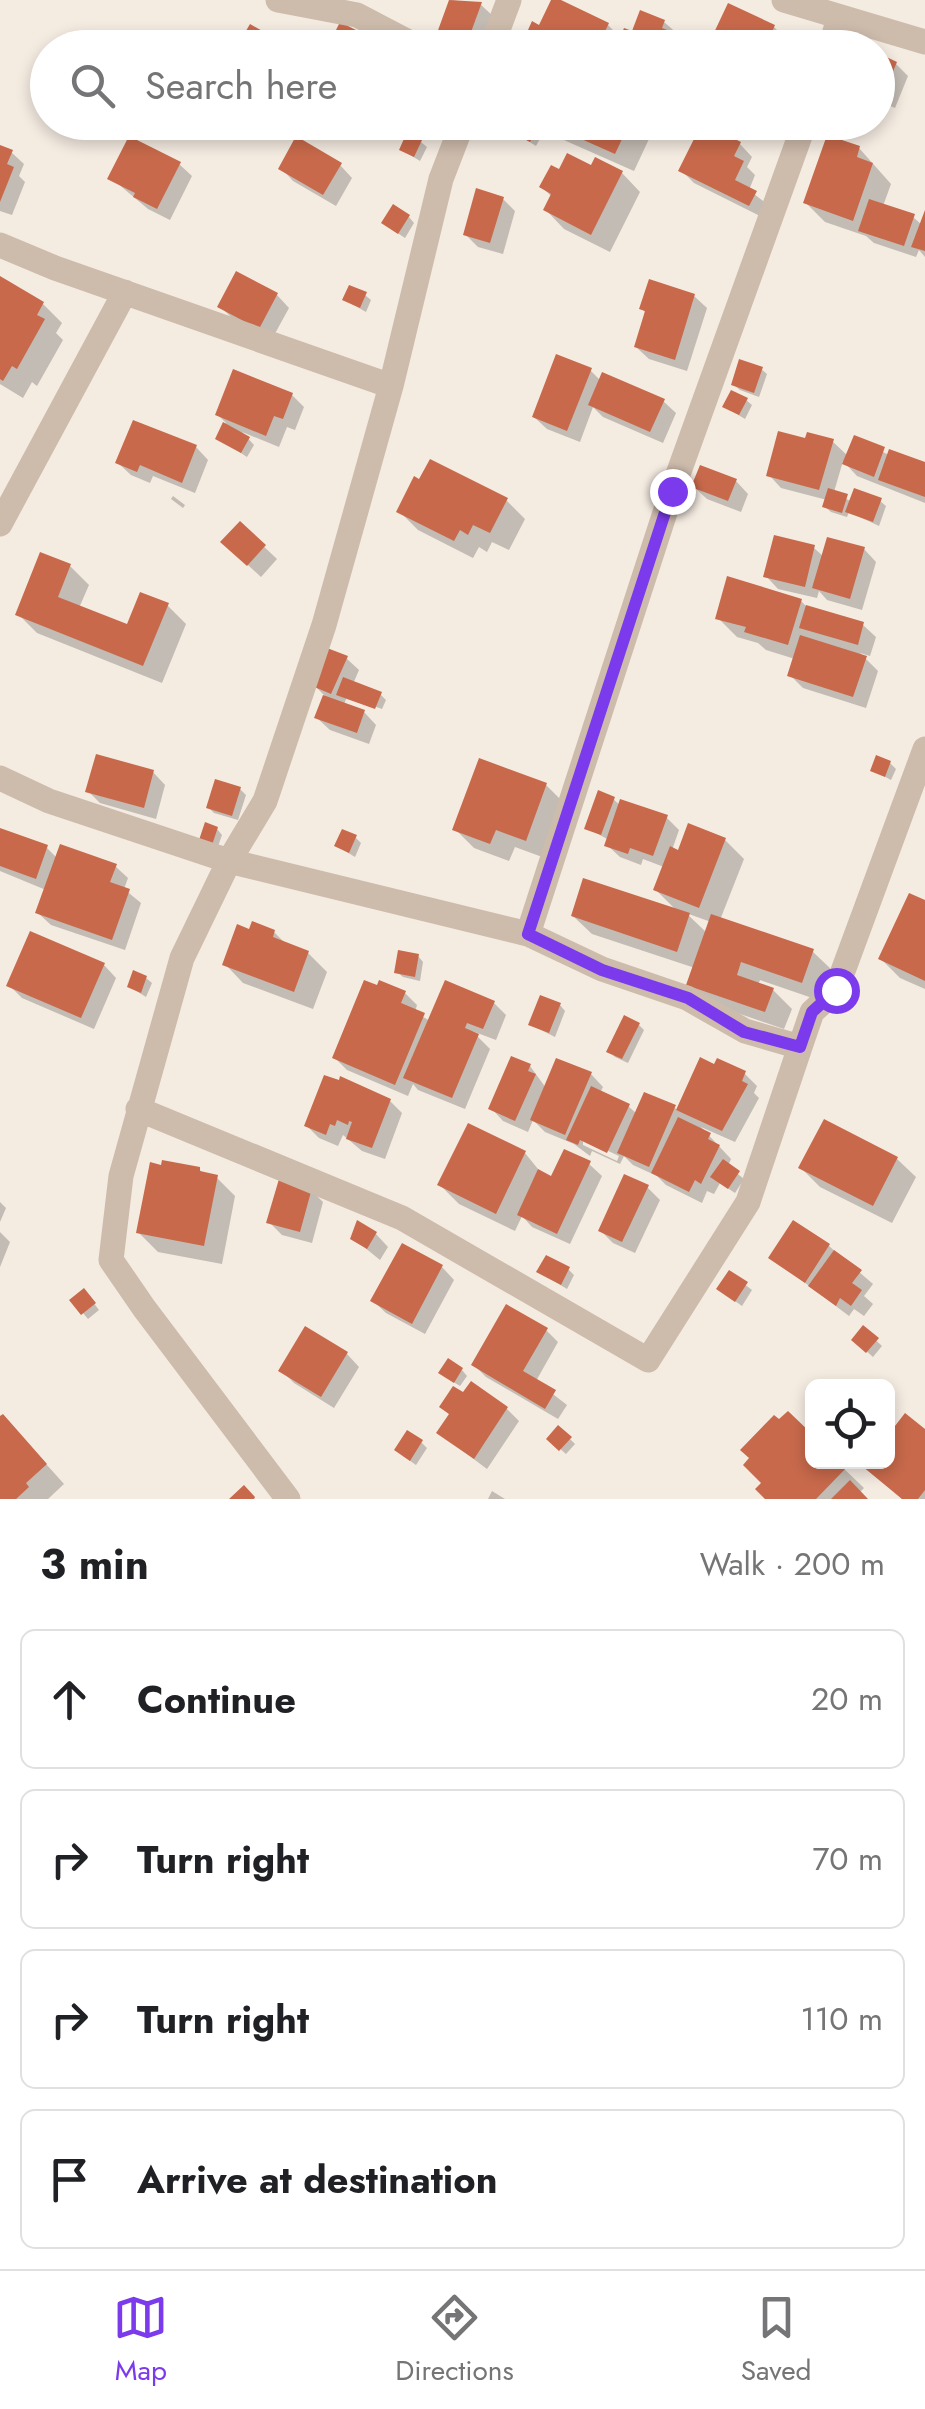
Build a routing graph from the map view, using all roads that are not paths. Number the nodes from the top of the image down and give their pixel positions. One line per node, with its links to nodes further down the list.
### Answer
1 (278, 0): 5 (street)
2 (508, 0): 6 (street)
3 (784, 0): 4 (street)
4 (839, 18): 7 (street); 8 (street)
5 (386, 30)
6 (498, 30)
7 (835, 30)
8 (882, 30)
9 (895, 34): 10 (street)
10 (925, 42)
11 (456, 140): 15 (street)
12 (799, 140): 20 (street)
13 (0, 245): 14 (street)
14 (124, 292): 15 (street); 16 (street)
15 (391, 386): 19 (street)
16 (0, 524)
17 (925, 749): 21 (street)
18 (3, 788): 19 (street)
19 (229, 861): 20 (street); 22 (street)
20 (528, 934): 21 (street)
21 (800, 1047): 22 (street)
22 (138, 1108): 23 (street)
23 (288, 1499)

